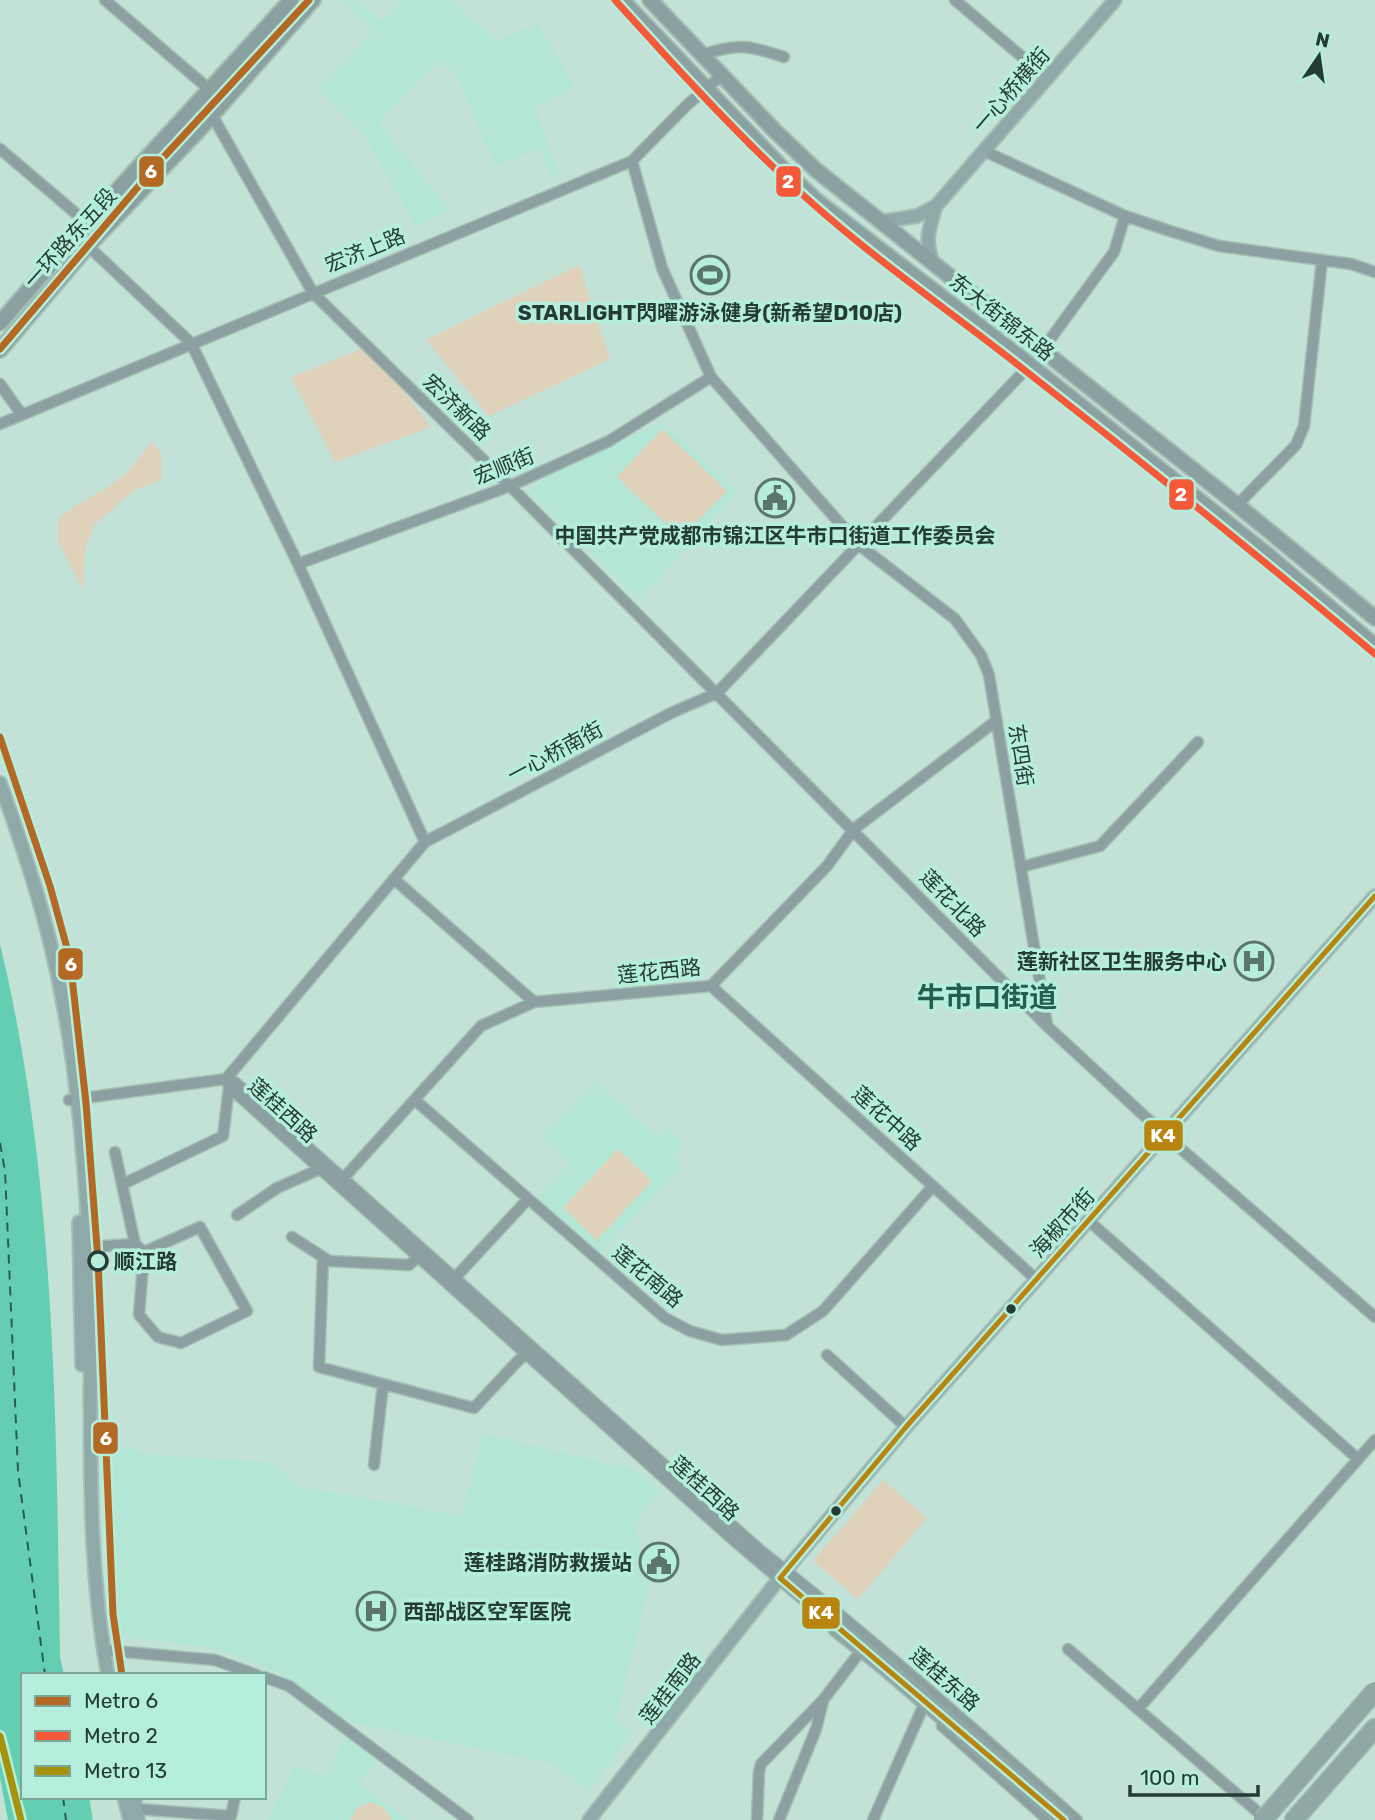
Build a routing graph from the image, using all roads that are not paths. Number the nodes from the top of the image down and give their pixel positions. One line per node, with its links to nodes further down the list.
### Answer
1 (105, 0): 13 (street)
2 (290, 0): 13 (main road, 一环路东五段)
3 (313, 0): 14 (main road, 一环路东五段)
4 (622, 0): 12 (main road, 东大街锦东路)
5 (650, 0): 8 (main road, 东大街锦东路)
6 (955, 0): 11 (street)
7 (1115, 0): 11 (main road, 一心桥横街)
8 (701, 55): 9 (street); 10 (main road, 东大街锦东路)
9 (784, 57)
10 (721, 76): 12 (street, 宏济上路); 19 (main road, 东大街锦东路)
11 (1048, 79): 16 (main road, 一心桥横街)
12 (705, 89): 17 (street, 宏济上路); 23 (main road, 东大街锦东路)
13 (210, 90): 21 (main road, 一环路东五段)
14 (212, 116): 24 (main road, 一环路东五段); 29 (street, 宏济新路)
15 (0, 149): 21 (street)
16 (984, 150): 18 (main road, 一心桥横街); 20 (street)
17 (632, 161): 29 (street, 宏济上路); 35 (street, 东四街)
18 (936, 206): 22 (main road, 一心桥横街); 26 (main road, 一心桥横街)
19 (864, 210): 22 (main road, 东大街锦东路); 23 (main road)
20 (1125, 216): 25 (street); 32 (street)
21 (86, 222): 30 (main road, 一环路东五段)
22 (880, 222): 26 (main road, 东大街锦东路)
23 (852, 227): 28 (main road, 东大街锦东路)
24 (88, 246): 31 (street); 33 (main road, 一环路东五段)
25 (1322, 260): 27 (street); 40 (street)
26 (933, 264): 28 (main road); 32 (main road, 东大街锦东路)
27 (1375, 272)
28 (922, 280): 34 (main road, 东大街锦东路)
29 (313, 293): 31 (street, 宏济上路); 39 (street, 宏济新路)
30 (0, 323)
31 (191, 343): 37 (street, 宏济上路); 42 (street)
32 (1043, 349): 40 (main road, 东大街锦东路)
33 (0, 350)
34 (1030, 365): 41 (street, 一心桥南街); 44 (main road, 东大街锦东路)
35 (712, 377): 39 (street, 宏顺街); 41 (street, 东四街)
36 (0, 384): 37 (street)
37 (22, 415): 38 (street, 宏济上路)
38 (0, 424)
39 (510, 486): 42 (street, 宏顺街); 45 (street, 宏济新路)
40 (1237, 505): 43 (main road, 东大街锦东路)
41 (859, 545): 45 (street, 一心桥南街); 46 (street, 东四街)
42 (298, 564): 51 (street)
43 (1375, 618)
44 (1375, 646)
45 (718, 693): 50 (street, 莲花北路); 51 (street, 一心桥南街)
46 (996, 720): 50 (street, 莲花西路); 52 (street, 东四街)
47 (1198, 742): 52 (street)
48 (0, 783): 59 (main road)
49 (0, 808): 59 (main road)
50 (854, 829): 55 (street, 莲花西路); 57 (street, 莲花北路)
51 (425, 842): 53 (street, 一心桥南街)
52 (1021, 867): 57 (street, 东四街)
53 (394, 879): 56 (street); 58 (street, 一心桥南街)
54 (1375, 895): 61 (main road, 海椒市街)
55 (711, 986): 56 (street, 莲花西路); 66 (street, 莲花中路)
56 (534, 1003): 60 (street, 莲花西路)
57 (1047, 1026): 61 (street, 莲花北路)
58 (228, 1083): 59 (street); 63 (street, 莲桂西路); 64 (street, 莲桂西路); 65 (street)
59 (73, 1100): 72 (main road); 91 (main road)
60 (415, 1100): 64 (street, 莲花西路); 67 (street, 莲花南路)
61 (1165, 1136): 69 (main road, 海椒市街); 78 (street, 莲花北路)
62 (115, 1152): 65 (street)
63 (320, 1169): 64 (street, 莲桂西路); 68 (street)
64 (340, 1181): 75 (street, 莲桂西路); 77 (street, 莲桂西路)
65 (123, 1184): 71 (street)
66 (933, 1186): 67 (street, 莲花南路); 76 (street, 莲花中路)
67 (528, 1199): 77 (street)
68 (237, 1215)
69 (1089, 1221): 76 (main road, 海椒市街); 84 (street)
70 (292, 1237): 74 (street)
71 (135, 1244): 72 (street); 73 (street)
72 (89, 1247): 89 (main road)
73 (144, 1252): 73 (street)
74 (323, 1257): 75 (street); 81 (street)
75 (418, 1257): 77 (street, 莲桂西路)
76 (1037, 1280): 82 (main road, 海椒市街)
77 (452, 1281): 79 (street, 莲桂西路)
78 (1375, 1317)
79 (529, 1350): 81 (street); 86 (street, 莲桂西路)
80 (827, 1356): 82 (street)
81 (383, 1384): 85 (street)
82 (906, 1427): 86 (main road, 海椒市街)
83 (1375, 1440): 84 (street)
84 (1358, 1459): 99 (street)
85 (374, 1465)
86 (783, 1574): 87 (street, 莲桂东路); 105 (main road, 莲桂南路); 111 (street, 莲桂东路)
87 (837, 1628): 90 (street, 莲桂东路); 110 (highway)
88 (1068, 1648): 99 (street)
89 (103, 1650): 92 (main road); 93 (street)
90 (860, 1651): 96 (street); 98 (street, 莲桂东路)
91 (99, 1673)
92 (108, 1673)
93 (251, 1673)
94 (266, 1678): 104 (street)
95 (1375, 1691): 112 (highway, bridge)
96 (823, 1700): 106 (street); 107 (street)
97 (1375, 1704): 112 (main road)
98 (922, 1709): 108 (street); 109 (street, 莲桂东路)
99 (1138, 1709): 112 (street)
100 (1375, 1728): 113 (highway)
101 (1375, 1736): 113 (main road)
102 (235, 1799): 103 (street)
103 (135, 1811)
104 (468, 1820)
105 (590, 1820)
106 (757, 1820)
107 (779, 1820)
108 (873, 1820)
109 (1048, 1820)
110 (1064, 1820)
111 (1077, 1820)
112 (1268, 1820)
113 (1295, 1820)

